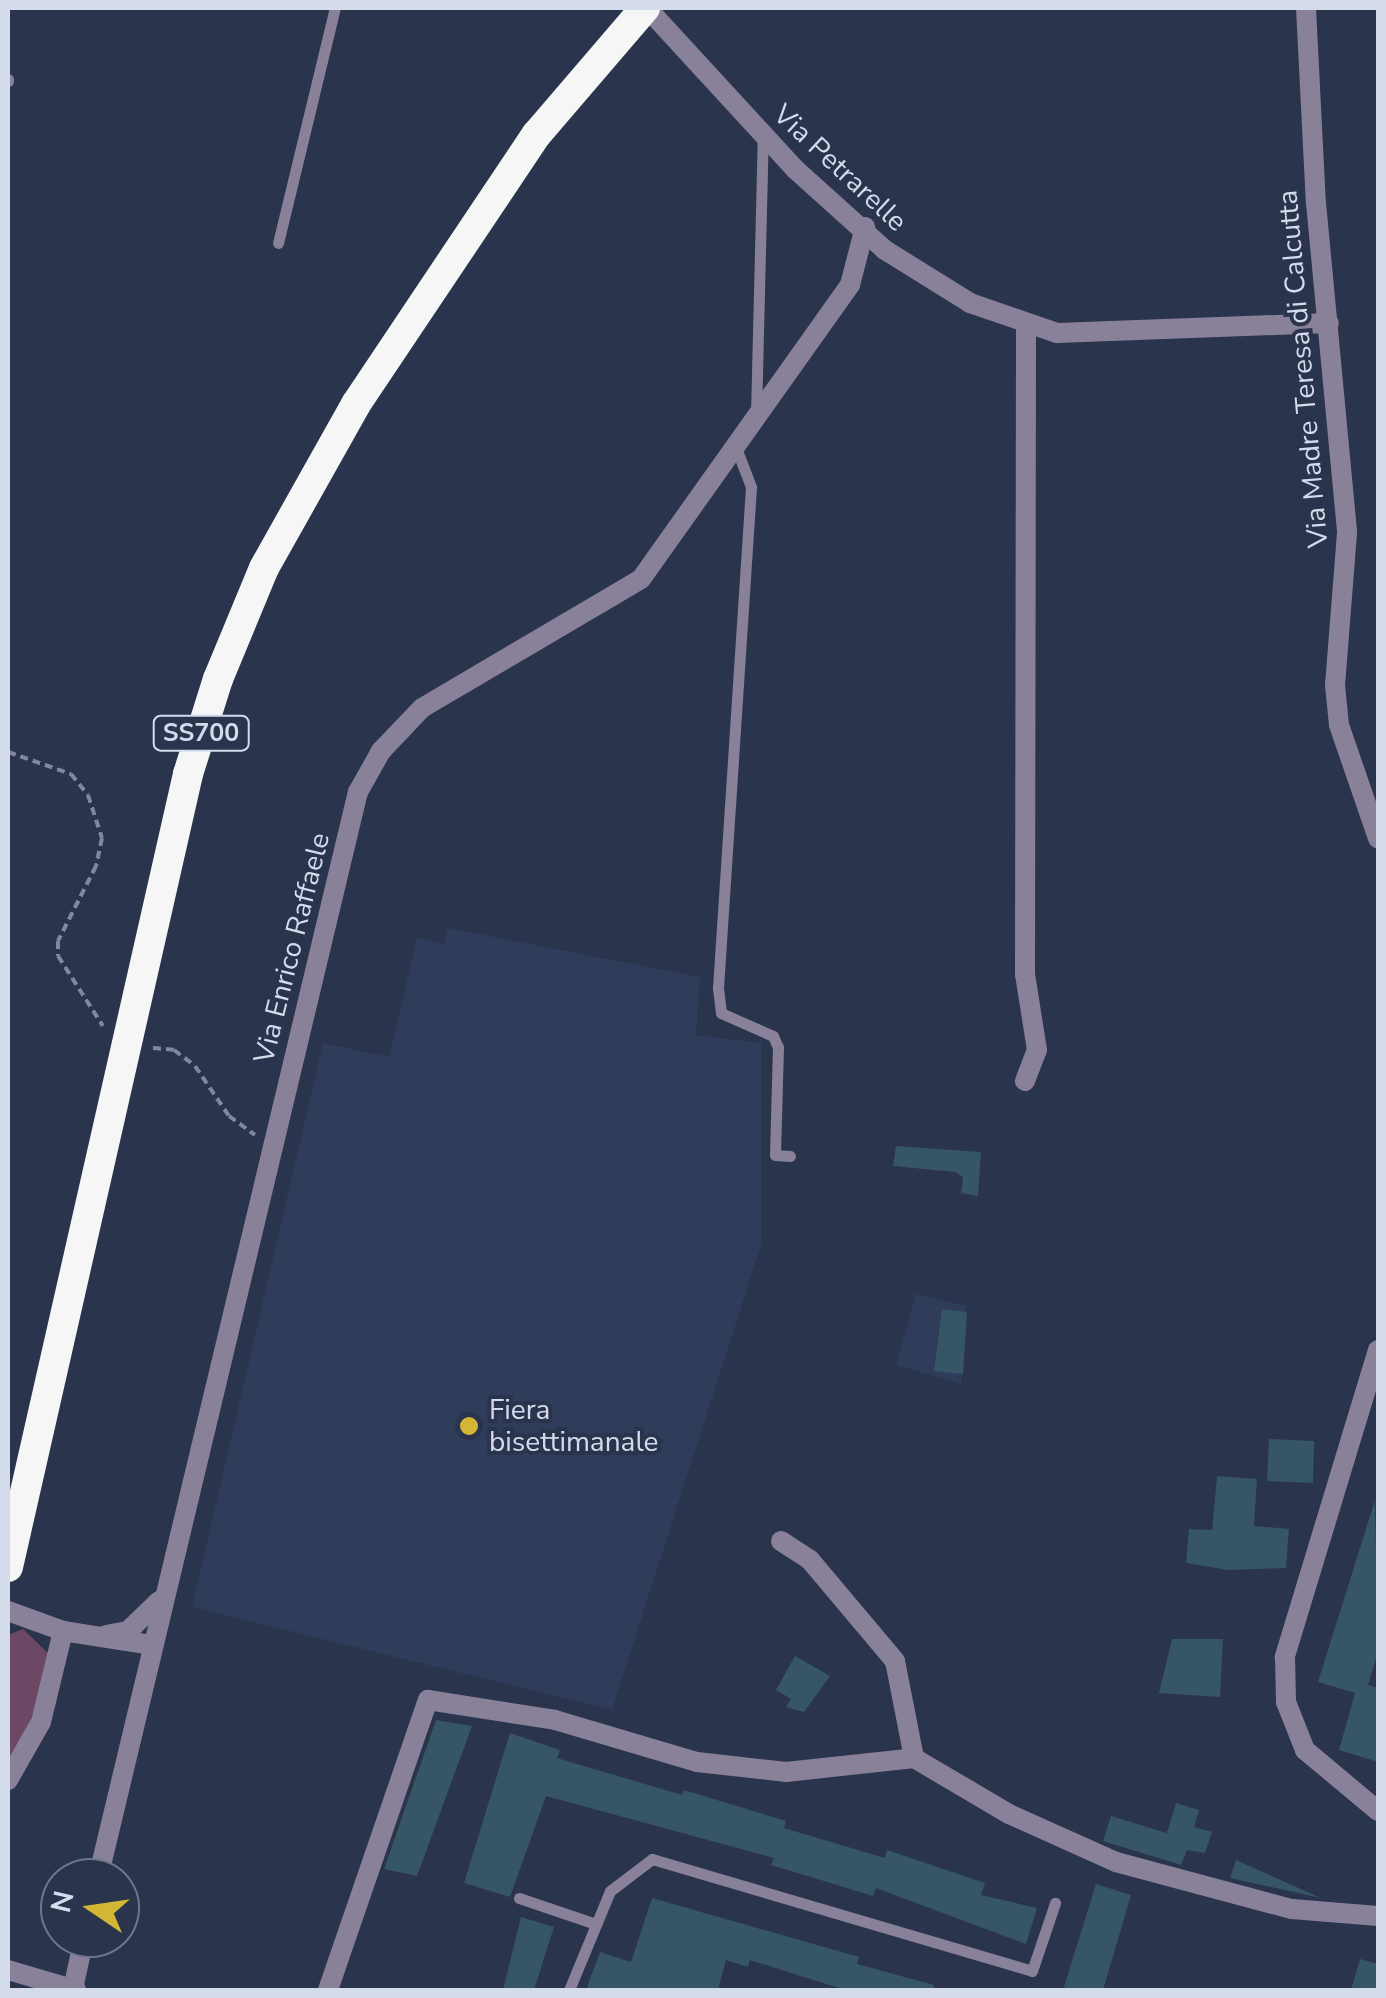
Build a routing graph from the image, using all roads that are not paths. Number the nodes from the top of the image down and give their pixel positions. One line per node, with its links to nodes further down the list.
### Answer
1 (335, 8): 6 (lane)
2 (646, 8): 4 (street, Via Petrarelle); 17 (highway, SS700)
3 (1306, 8): 7 (street, Via Madre Teresa di Calcutta)
4 (763, 136): 5 (street, Via Petrarelle); 9 (lane)
5 (865, 227): 8 (street, Via Petrarelle); 9 (street, Via Enrico Raffaele)
6 (278, 243)
7 (1329, 323): 8 (street, Via Petrarelle); 11 (street, Via Madre Teresa di Calcutta)
8 (1026, 326): 12 (street)
9 (756, 419): 10 (street, Via Enrico Raffaele)
10 (736, 446): 13 (lane); 18 (street, Via Enrico Raffaele)
11 (1378, 838)
12 (1025, 1082)
13 (790, 1156)
14 (1378, 1350): 15 (street)
15 (1375, 1374): 25 (street)
16 (781, 1541): 23 (street)
17 (8, 1567)
18 (163, 1597): 21 (street); 22 (street, Via Enrico Raffaele)
19 (8, 1611): 20 (street)
20 (63, 1631): 21 (street); 24 (street)
21 (99, 1637): 22 (street)
22 (151, 1646): 26 (street, Via Enrico Raffaele)
23 (914, 1758): 29 (street); 34 (street)
24 (8, 1780)
25 (1378, 1811)
26 (103, 1858)
27 (518, 1898): 30 (lane)
28 (1055, 1903): 30 (lane)
29 (1378, 1916)
30 (593, 1923): 35 (lane)
31 (80, 1958): 33 (street)
32 (8, 1970): 33 (street)
33 (74, 1990)
34 (328, 1990)
35 (569, 1990)

